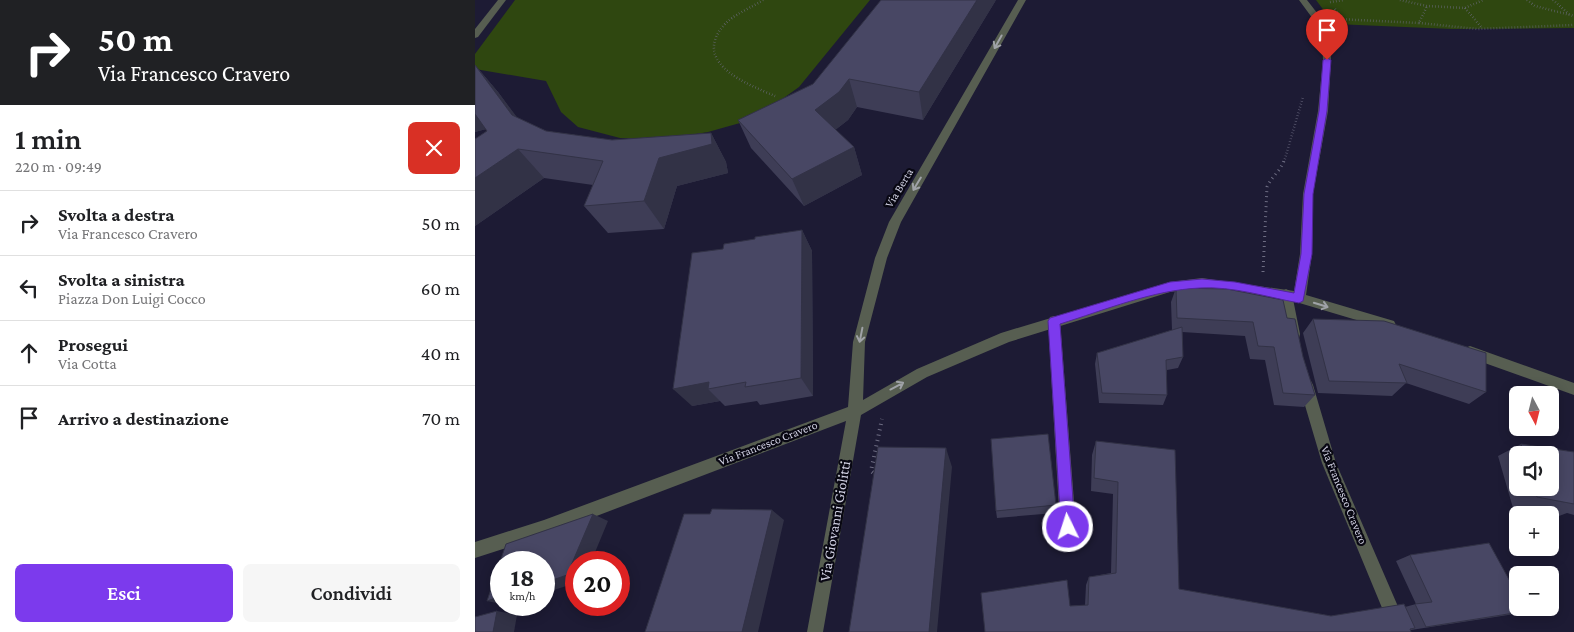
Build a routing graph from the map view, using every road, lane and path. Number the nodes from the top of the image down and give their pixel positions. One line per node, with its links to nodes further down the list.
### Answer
1 (502, 0): 19 (street)
2 (763, 0): 20 (path)
3 (1022, 0): 31 (street, Via Berta, one-way to 31)
4 (1303, 0): 15 (street)
5 (1344, 0): 10 (path)
6 (1400, 0): 11 (path)
7 (1483, 0): 12 (path)
8 (1527, 0): 13 (path)
9 (1553, 0): 13 (path)
10 (1330, 2)
11 (1427, 6): 12 (path); 16 (path)
12 (1465, 8): 18 (path)
13 (1570, 15): 14 (path)
14 (1574, 16)
15 (1317, 18): 16 (path); 23 (street)
16 (1419, 23): 18 (path)
17 (1574, 25): 18 (path)
18 (1483, 29)
19 (475, 35)
20 (775, 96)
21 (1303, 96): 22 (path)
22 (1263, 271)
23 (1292, 296): 24 (street, Via Francesco Cravero); 25 (street, Via Francesco Cravero, one-way to 25); 27 (street)
24 (1054, 321): 30 (street, Via Francesco Cravero, one-way to 24); 33 (street)
25 (1399, 328)
26 (1454, 347): 29 (street)
27 (1298, 351)
28 (1302, 370): 36 (street, Via Francesco Cravero)
29 (1574, 389)
30 (888, 391): 31 (street, Via Francesco Cravero); 32 (path)
31 (855, 411): 34 (street, Via Francesco Cravero); 35 (street, Via Giovanni Giolitti)
32 (880, 478)
33 (1068, 527)
34 (475, 550)
35 (815, 632)
36 (1401, 632)

